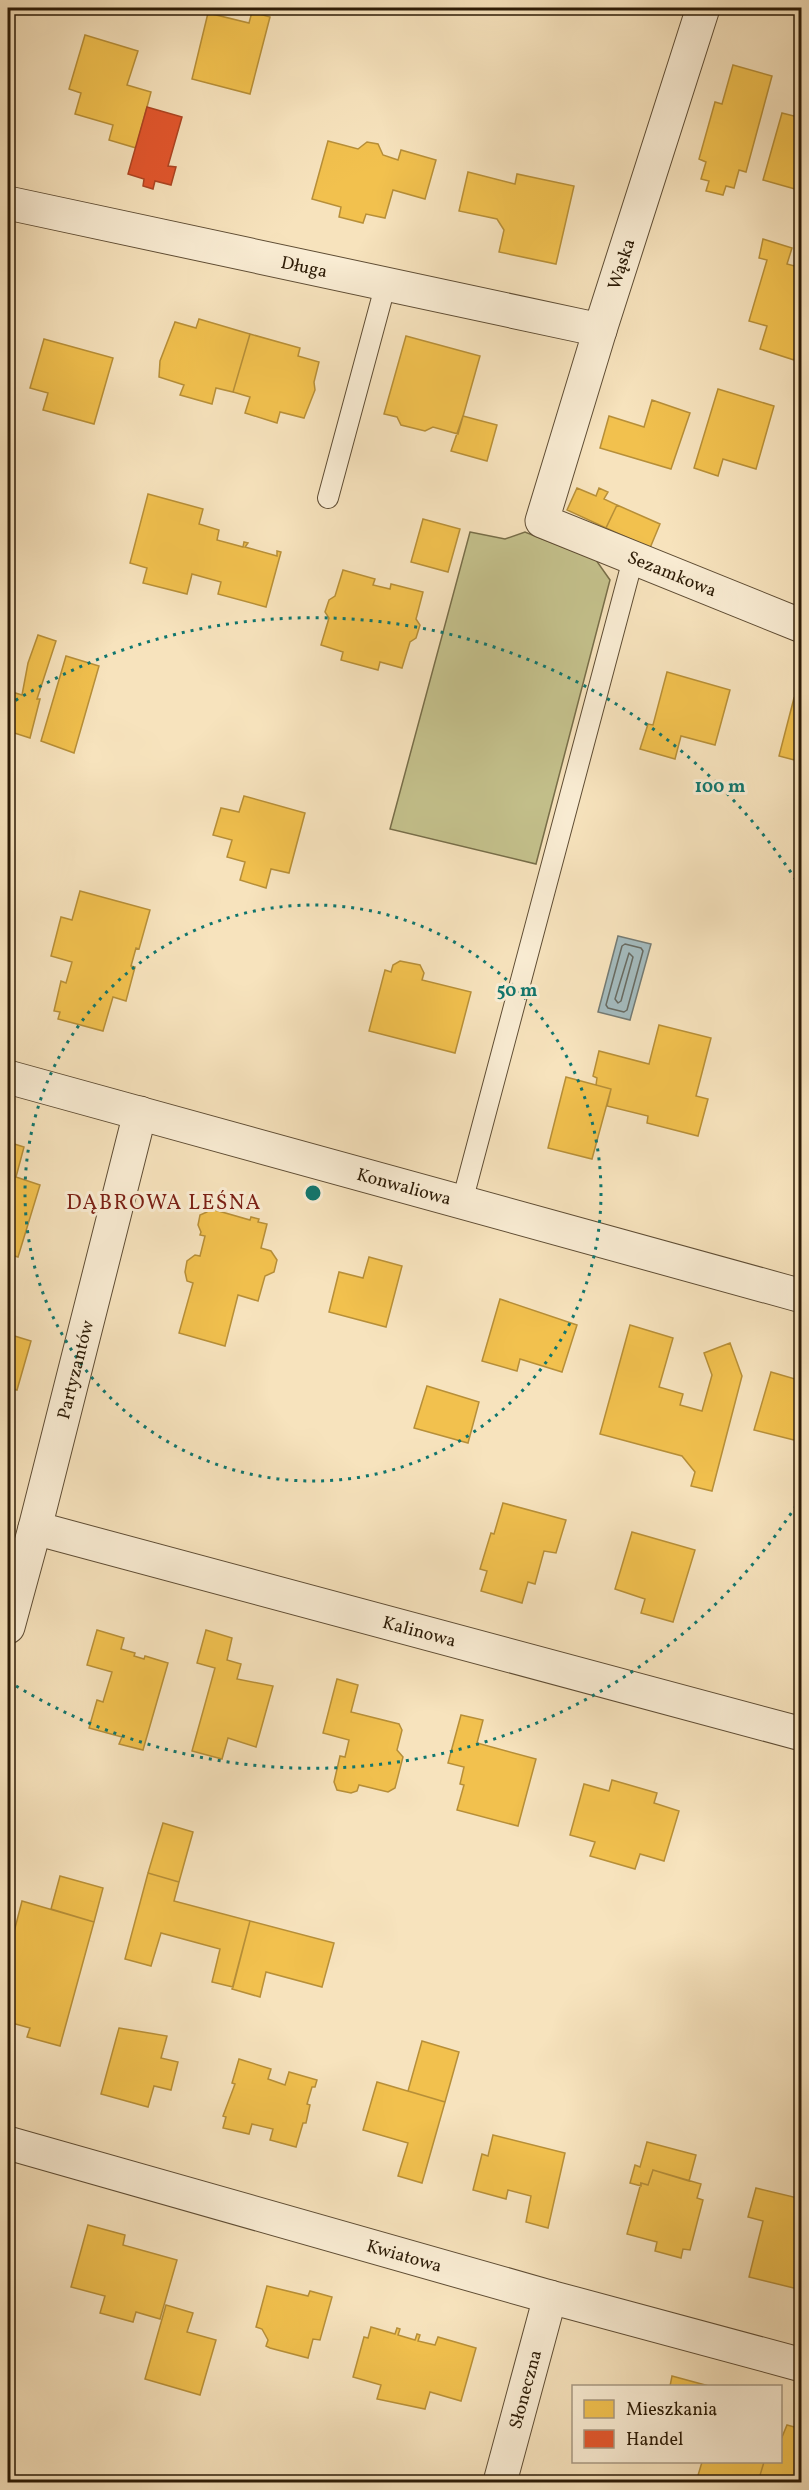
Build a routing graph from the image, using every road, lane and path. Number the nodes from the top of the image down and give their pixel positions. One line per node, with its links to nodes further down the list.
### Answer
1 (704, 8): 4 (street, Wąska)
2 (8, 203): 3 (street, Długa)
3 (386, 283): 4 (street, Długa); 5 (lane)
4 (600, 330): 6 (street, Wąska)
5 (328, 498)
6 (542, 521): 7 (street, Sezamkowa)
7 (633, 559): 8 (street, Sezamkowa); 11 (lane)
8 (801, 626)
9 (8, 1077): 10 (street, Konwaliowa)
10 (140, 1113): 11 (street, Konwaliowa); 13 (street, Partyzantów)
11 (462, 1202): 12 (street, Konwaliowa)
12 (801, 1296)
13 (35, 1528): 14 (street, Partyzantów); 15 (street, Kalinowa)
14 (8, 1627)
15 (801, 1734)
16 (8, 2144): 17 (street, Kwiatowa)
17 (550, 2297): 18 (street, Kwiatowa); 19 (street, Słoneczna)
18 (801, 2365)
19 (500, 2482)

